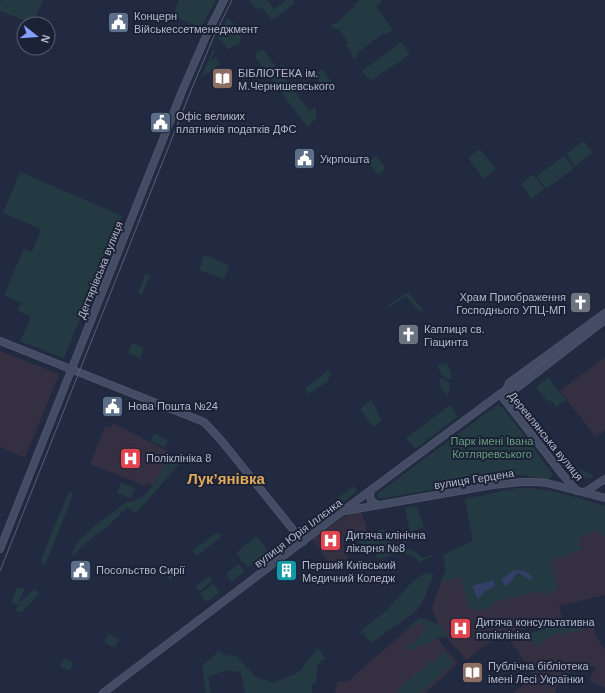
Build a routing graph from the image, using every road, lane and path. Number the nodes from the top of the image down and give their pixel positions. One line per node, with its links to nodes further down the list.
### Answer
1 (224, 0): 5 (main road, Дегтярівська вулиця)
2 (605, 313): 6 (main road, вулиця Юрія Іллєнка)
3 (605, 320): 6 (main road, вулиця Юрія Іллєнка)
4 (0, 341): 5 (main road)
5 (71, 370): 15 (main road); 16 (main road, Дегтярівська вулиця)
6 (506, 390): 7 (main road, вулиця Юрія Іллєнка)
7 (500, 394): 9 (main road, вулиця Юрія Іллєнка); 10 (main road, Деревлянська вулиця)
8 (605, 479): 11 (main road)
9 (371, 490): 13 (main road); 14 (main road, вулиця Юрія Іллєнка)
10 (577, 490): 11 (main road, вулиця Герцена); 13 (main road, вулиця Герцена)
11 (584, 492): 12 (main road, вулиця Герцена)
12 (605, 498)
13 (378, 505): 14 (main road, вулиця Герцена)
14 (342, 512): 15 (main road, вулиця Юрія Іллєнка)
15 (303, 542): 17 (main road, вулиця Юрія Іллєнка)
16 (0, 549)
17 (103, 693)

